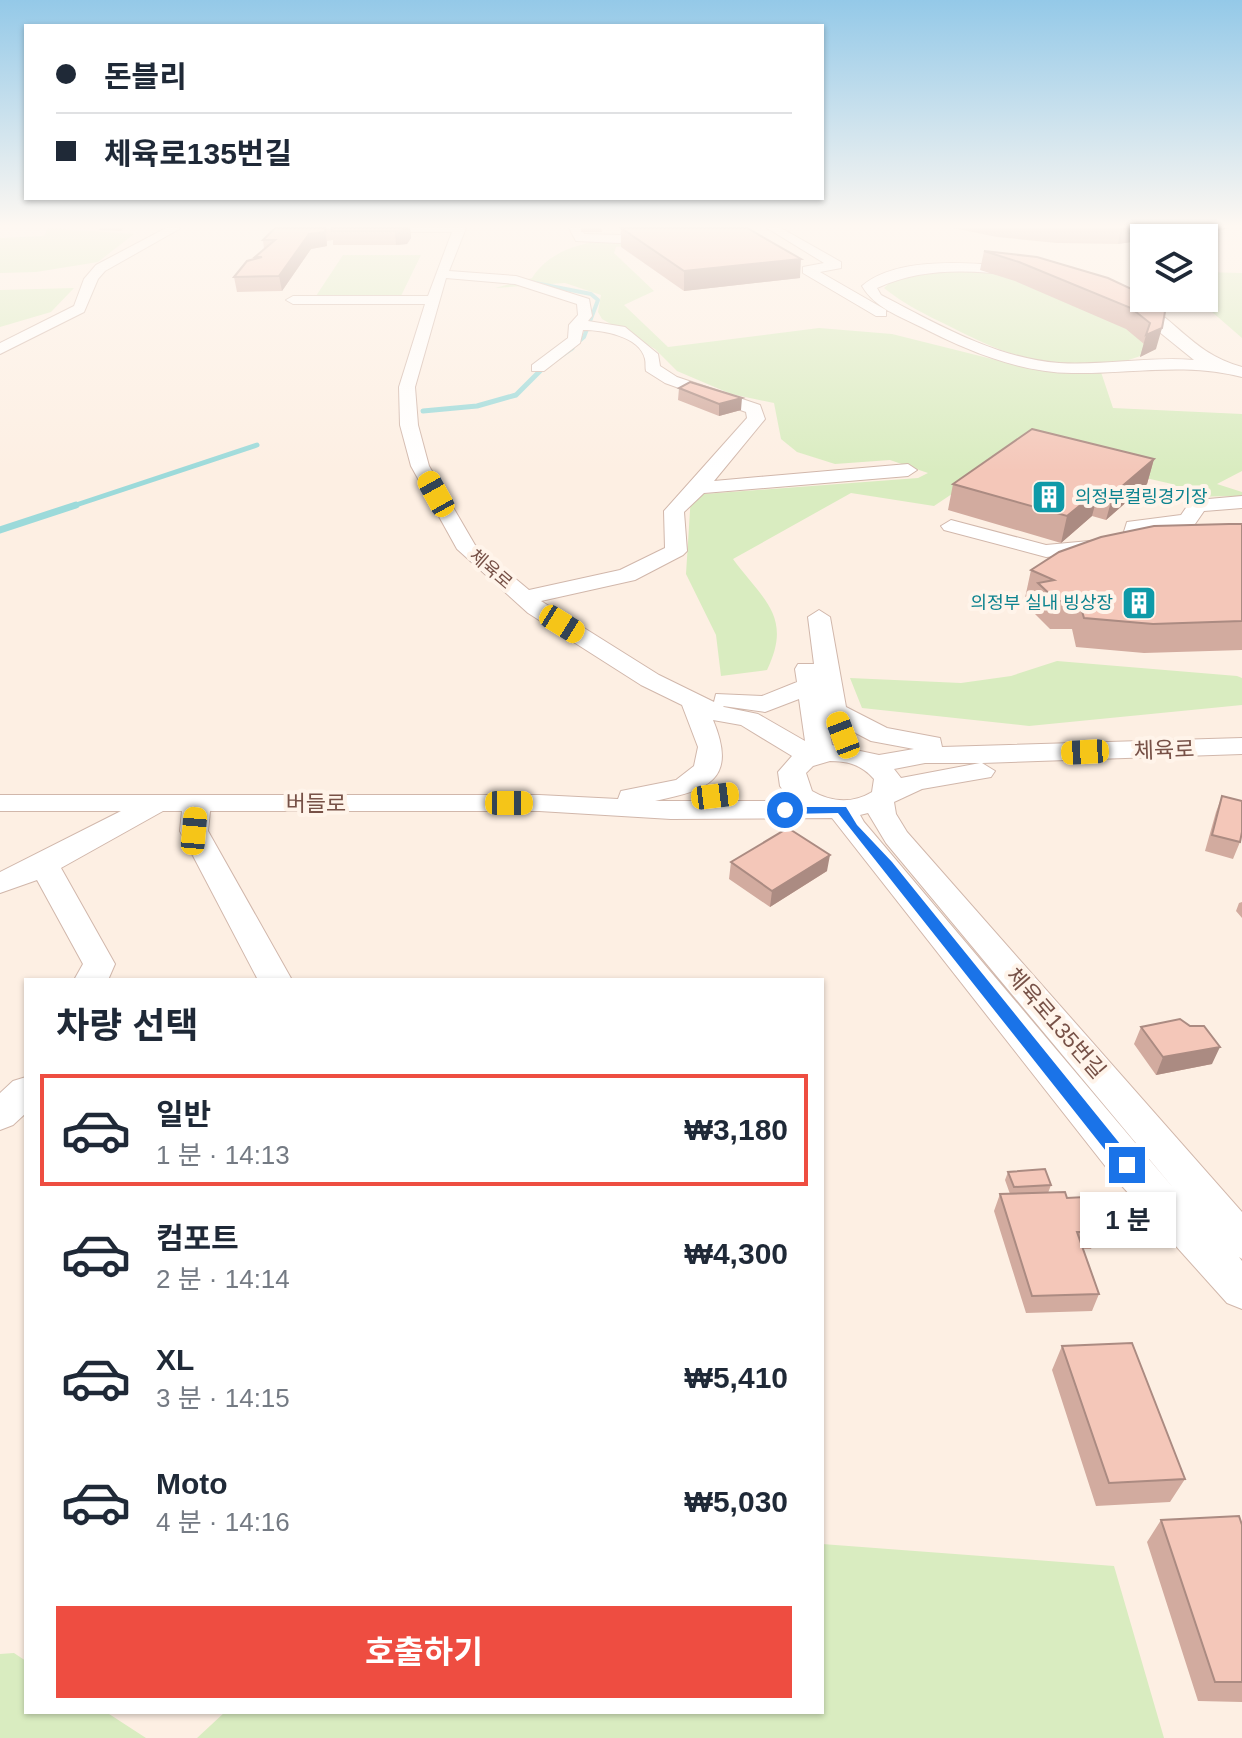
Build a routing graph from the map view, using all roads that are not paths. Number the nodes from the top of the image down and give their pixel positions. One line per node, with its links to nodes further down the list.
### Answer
1 (79, 309): 10 (street)
2 (430, 309): 18 (street, 체육로)
3 (585, 309): 7 (street)
4 (873, 309): 8 (street)
5 (897, 309): 8 (street)
6 (1144, 309): 9 (street)
7 (579, 325): 12 (street); 15 (street)
8 (927, 325): 11 (street)
9 (1177, 336): 11 (street); 13 (street)
10 (0, 349)
11 (1149, 363): 13 (street)
12 (538, 368)
13 (1235, 370)
14 (908, 470): 15 (street)
15 (698, 488): 18 (street)
16 (1242, 502): 17 (street)
17 (951, 526)
18 (524, 598): 19 (street, 체육로)
19 (650, 680): 20 (street); 21 (street, 체육로)
20 (810, 685): 22 (street); 26 (street)
21 (705, 708): 26 (street, 체육로); 32 (street)
22 (844, 717): 24 (street); 25 (street)
23 (1242, 746): 24 (street, 체육로)
24 (1085, 752): 27 (street); 28 (street)
25 (848, 754): 26 (street); 27 (street)
26 (805, 764): 33 (street); 34 (street, 체육로)
27 (875, 764): 28 (street, 체육로135번길)
28 (883, 798): 34 (street); 41 (street, 체육로135번길)
29 (0, 803): 30 (street, 버들로)
30 (157, 803): 31 (street, 버들로); 35 (street)
31 (197, 803): 32 (street, 버들로); 38 (street)
32 (594, 804): 33 (street, 버들로)
33 (631, 806): 34 (street)
34 (838, 809): 42 (street, 체육로135번길)
35 (44, 865): 36 (street); 37 (street)
36 (0, 883)
37 (92, 978)
38 (274, 978)
39 (24, 1093): 40 (street)
40 (0, 1115)
41 (1242, 1241)
42 (1242, 1290)

